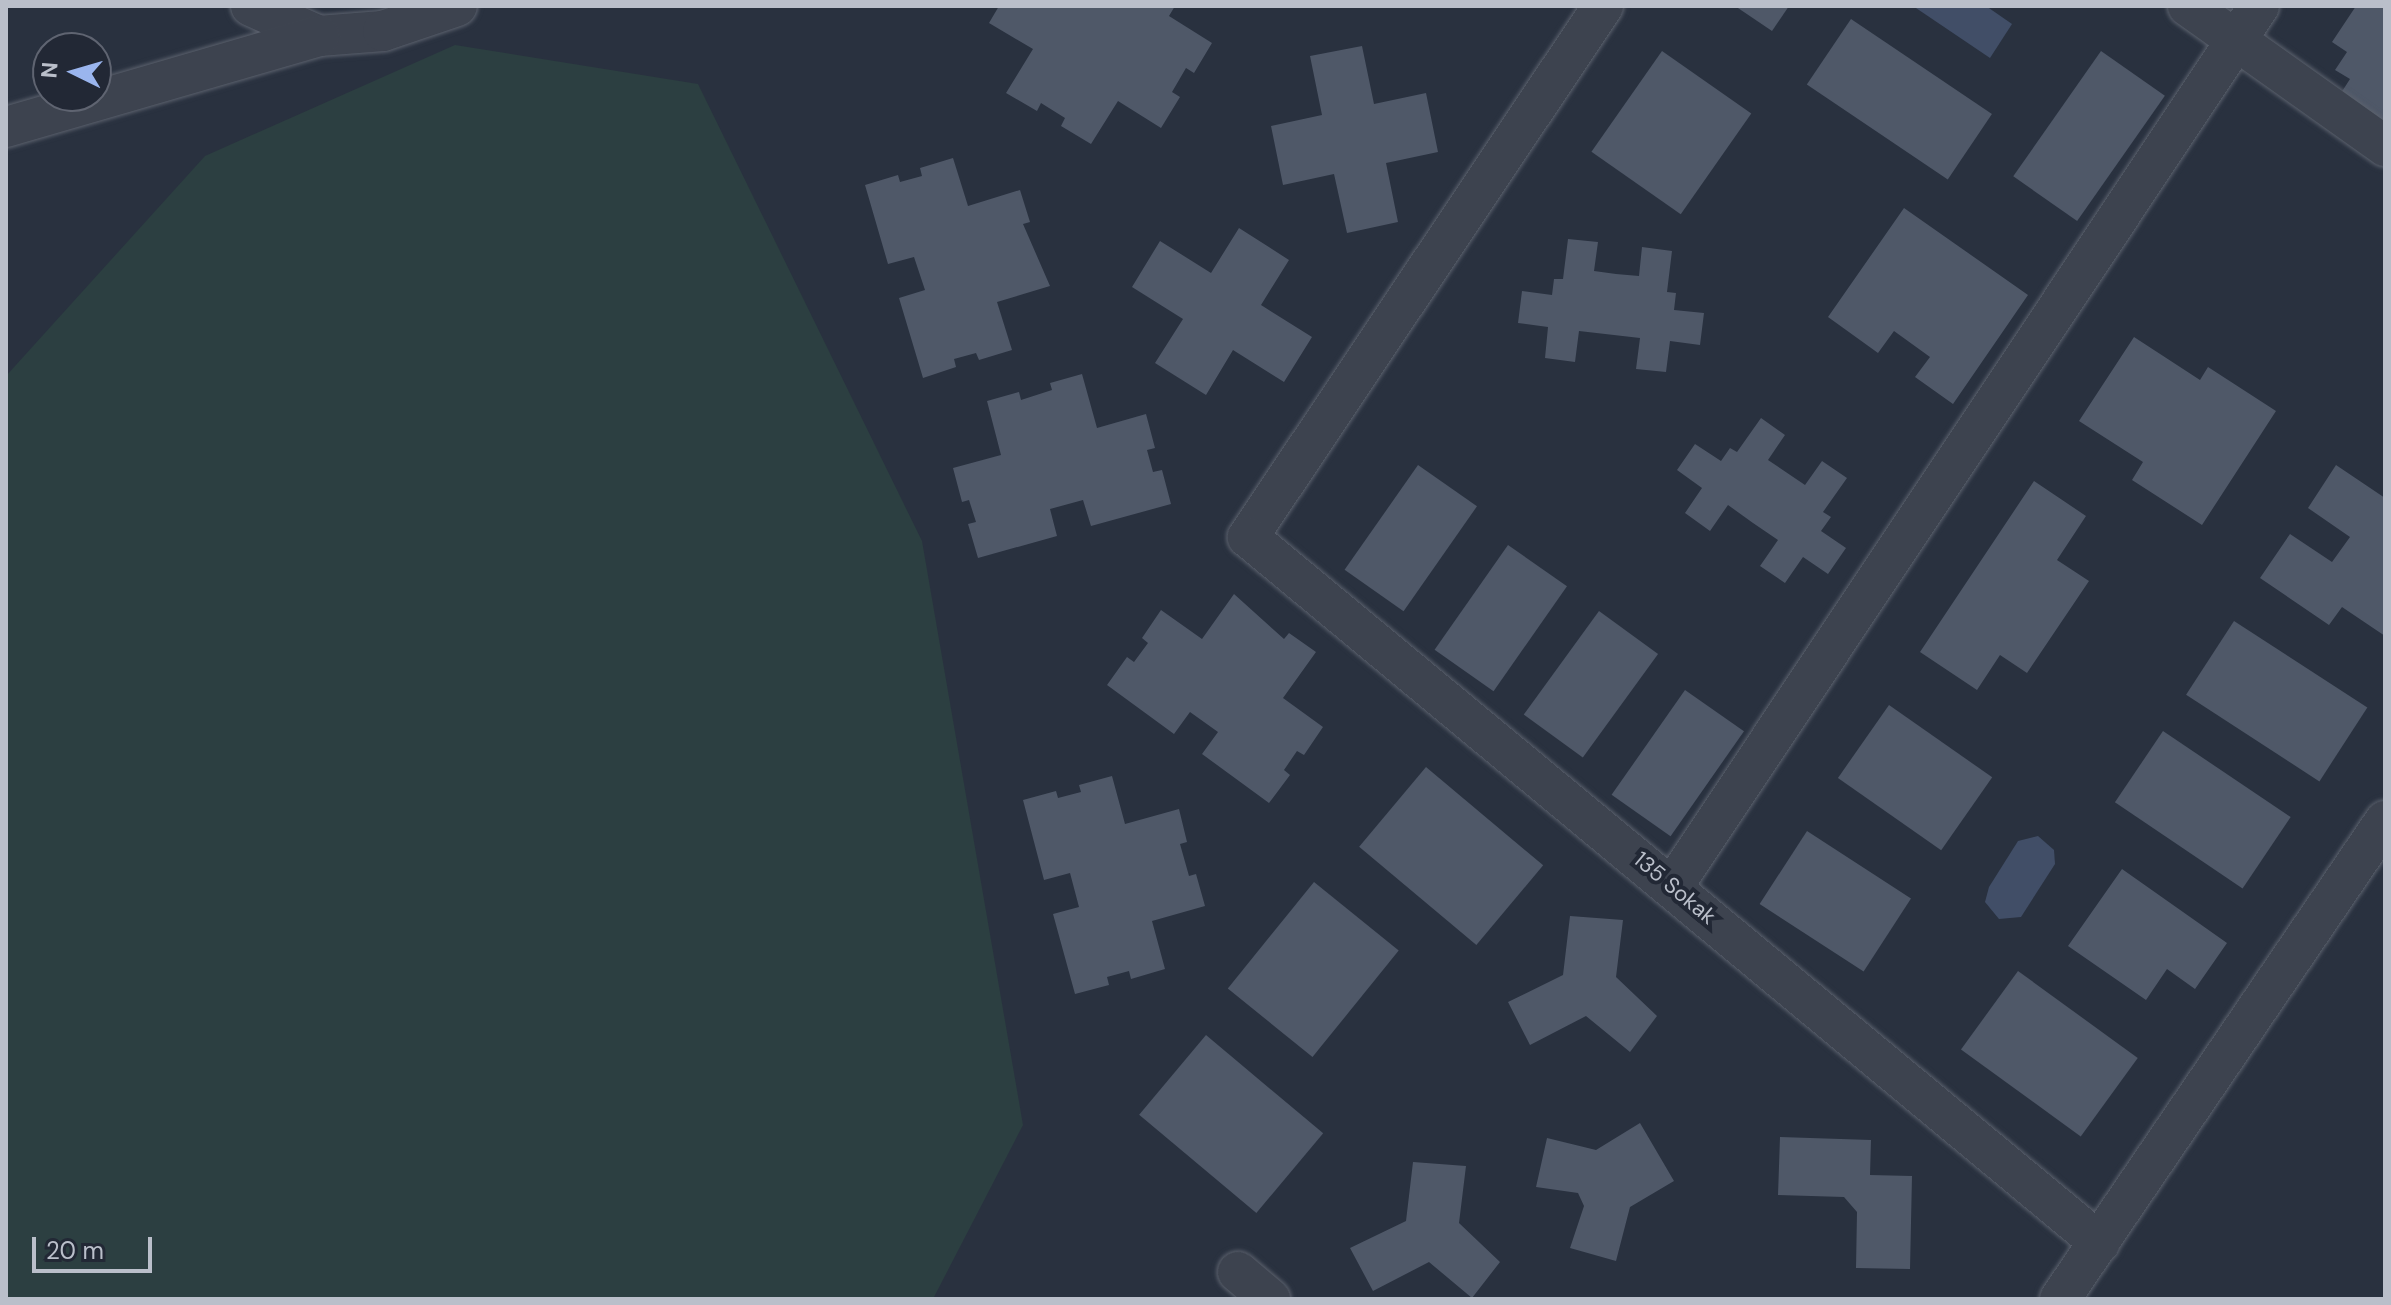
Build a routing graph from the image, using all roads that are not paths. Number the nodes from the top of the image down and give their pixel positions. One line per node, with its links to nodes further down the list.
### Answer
1 (251, 6): 6 (street)
2 (457, 6): 6 (street)
3 (1603, 6): 11 (street, 135 Sokak)
4 (2188, 6): 7 (street)
5 (2259, 6): 7 (street)
6 (319, 36): 8 (street)
7 (2236, 38): 9 (street); 11 (street)
8 (6, 127)
9 (2385, 146)
10 (2385, 821): 12 (street)
11 (1673, 886): 12 (street, 135 Sokak)
12 (2100, 1243): 15 (street)
13 (1238, 1272): 14 (street)
14 (1270, 1299)
15 (2060, 1299)

